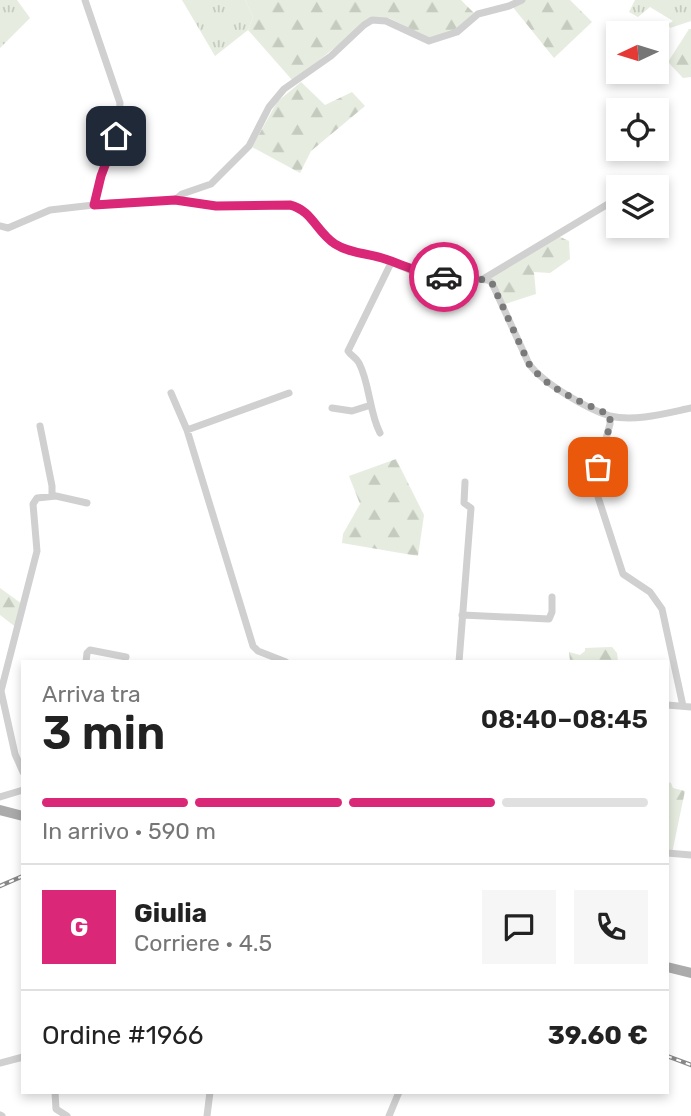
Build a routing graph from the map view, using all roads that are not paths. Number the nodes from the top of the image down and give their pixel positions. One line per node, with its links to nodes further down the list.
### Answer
1 (522, 0): 3 (street)
2 (88, 2): 4 (street)
3 (175, 200): 4 (street); 7 (street)
4 (94, 205): 6 (street)
5 (606, 205): 8 (street)
6 (4, 227)
7 (391, 262): 8 (street); 11 (street)
8 (482, 279): 14 (street)
9 (171, 393): 16 (street)
10 (289, 393): 16 (street)
11 (371, 405): 12 (street); 17 (street)
12 (332, 408)
13 (691, 408): 14 (street)
14 (610, 415): 29 (street)
15 (40, 426): 19 (street)
16 (187, 430): 25 (street)
17 (380, 433)
18 (464, 482): 22 (street)
19 (52, 496): 20 (street); 27 (street)
20 (87, 503)
21 (552, 597): 22 (street)
22 (463, 615): 26 (street)
23 (126, 657): 24 (street)
24 (86, 660)
25 (281, 660)
26 (459, 660)
27 (0, 691): 30 (street)
28 (669, 705): 29 (street)
29 (687, 706)
30 (21, 768)
31 (21, 791): 32 (street)
32 (0, 797)
33 (0, 810): 34 (main road)
34 (21, 815)
35 (669, 853): 36 (street)
36 (691, 855)
37 (669, 968): 38 (main road)
38 (691, 973)
39 (21, 1057): 40 (street)
40 (0, 1062)
41 (55, 1094): 45 (street)
42 (210, 1094): 46 (street)
43 (398, 1094): 44 (street)
44 (395, 1105): 47 (street); 48 (street)
45 (67, 1116)
46 (207, 1116)
47 (389, 1116)
48 (396, 1116)

